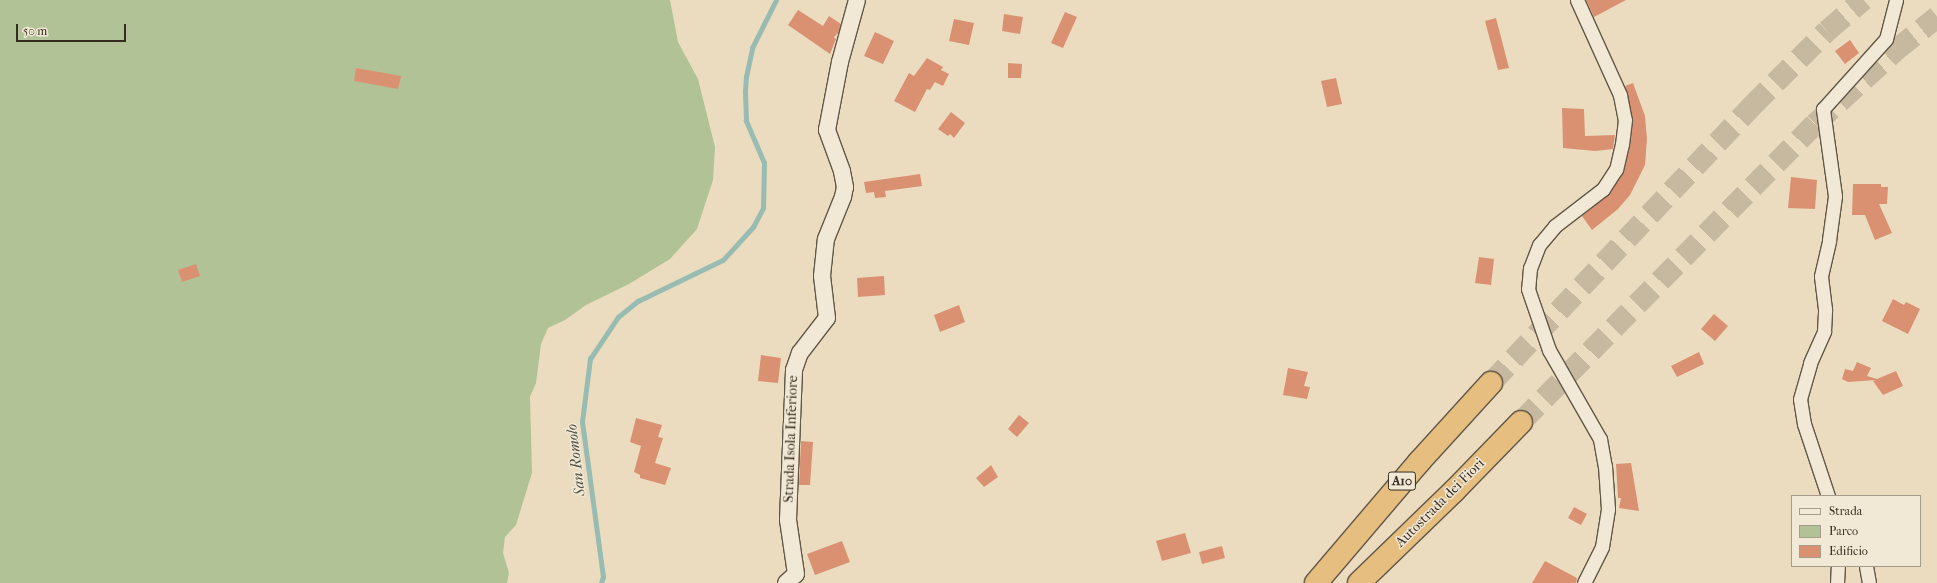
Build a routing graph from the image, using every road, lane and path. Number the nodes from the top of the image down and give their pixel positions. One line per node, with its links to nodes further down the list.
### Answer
1 (857, 0): 9 (street, Strada Isola Inferiore)
2 (1577, 0): 12 (street)
3 (1896, 0): 6 (street)
4 (1491, 383): 10 (highway, A10)
5 (1520, 422): 11 (highway, Autostrada dei Fiori)
6 (1828, 495)
7 (1838, 567): 13 (street)
8 (1866, 567): 14 (street)
9 (786, 583)
10 (1316, 583)
11 (1359, 583)
12 (1584, 583)
13 (1837, 583)
14 (1869, 583)

